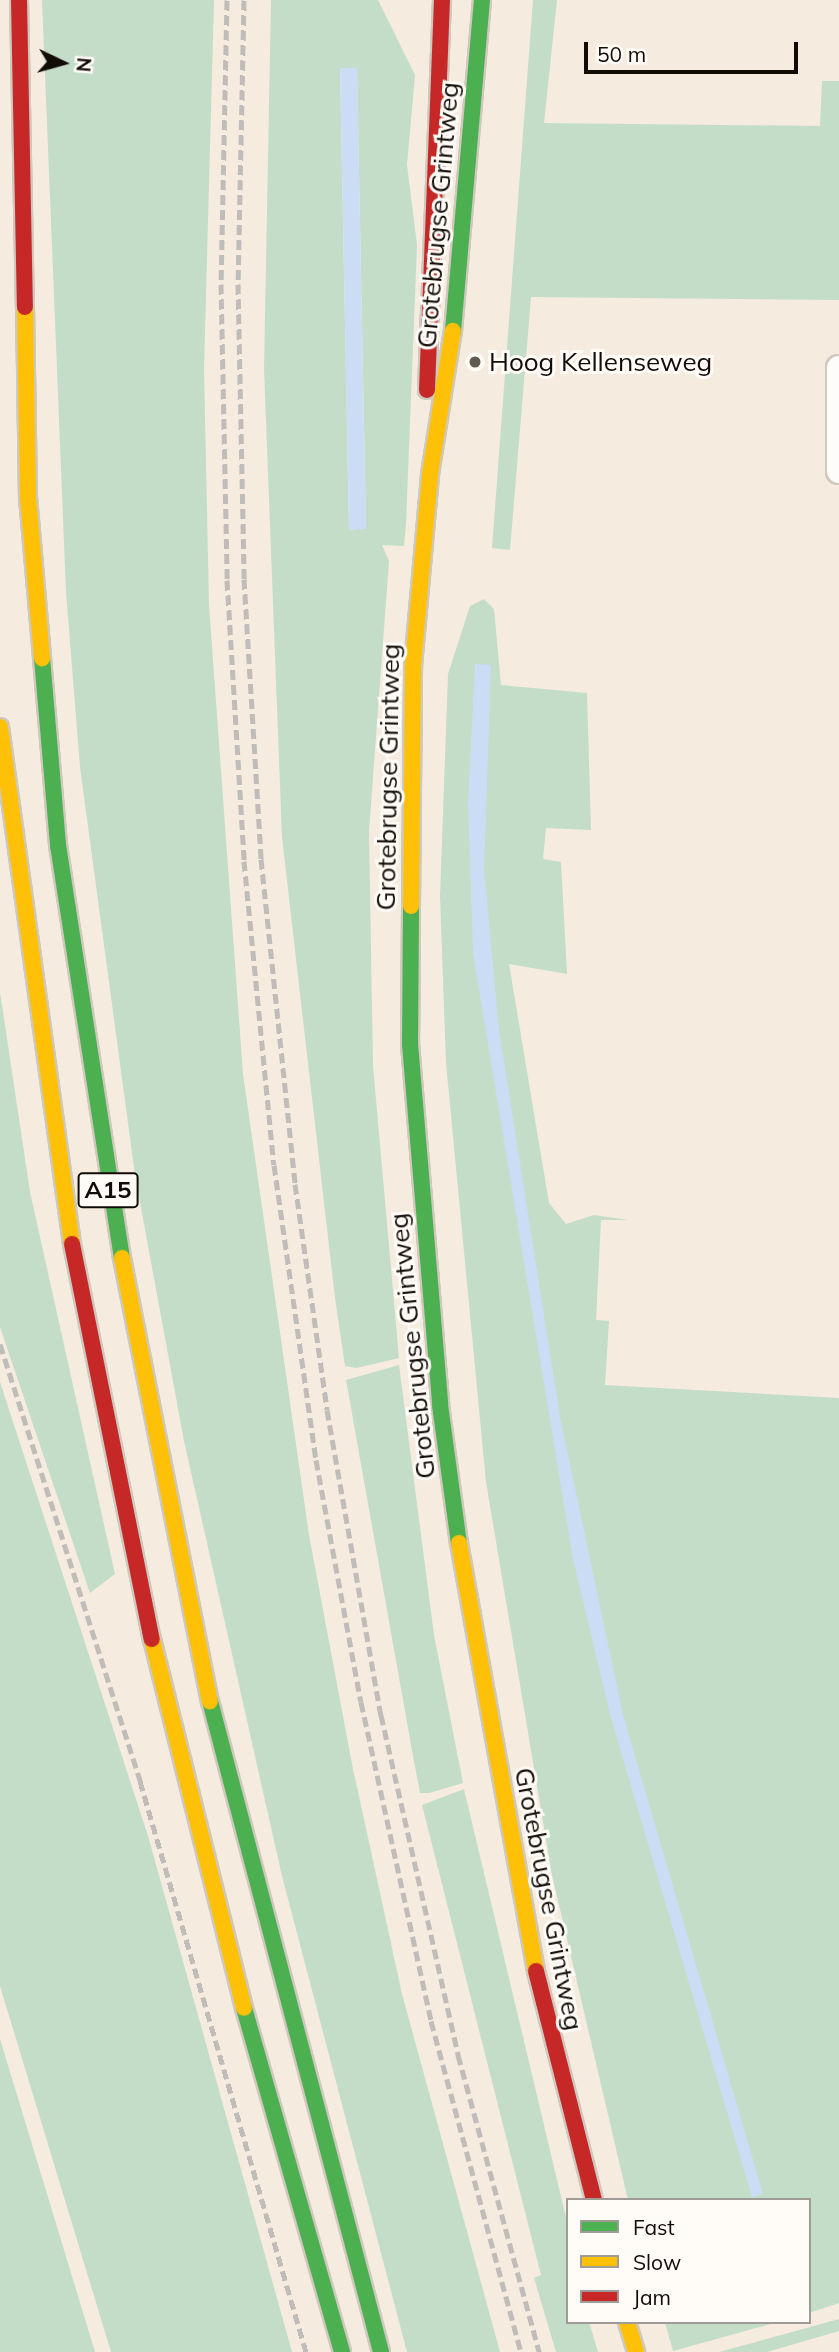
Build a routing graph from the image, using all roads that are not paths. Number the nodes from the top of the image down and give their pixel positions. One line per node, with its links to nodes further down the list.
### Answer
1 (19, 0): 11 (main road, A15)
2 (442, 0): 6 (main road, Grotebrugse Grintweg)
3 (482, 0): 6 (main road, Grotebrugse Grintweg)
4 (839, 368): 5 (street)
5 (839, 471)
6 (430, 474): 8 (main road, Grotebrugse Grintweg)
7 (0, 727): 10 (main road, A15)
8 (593, 2198)
9 (628, 2324): 12 (main road)
10 (342, 2352)
11 (381, 2352)
12 (636, 2352)

